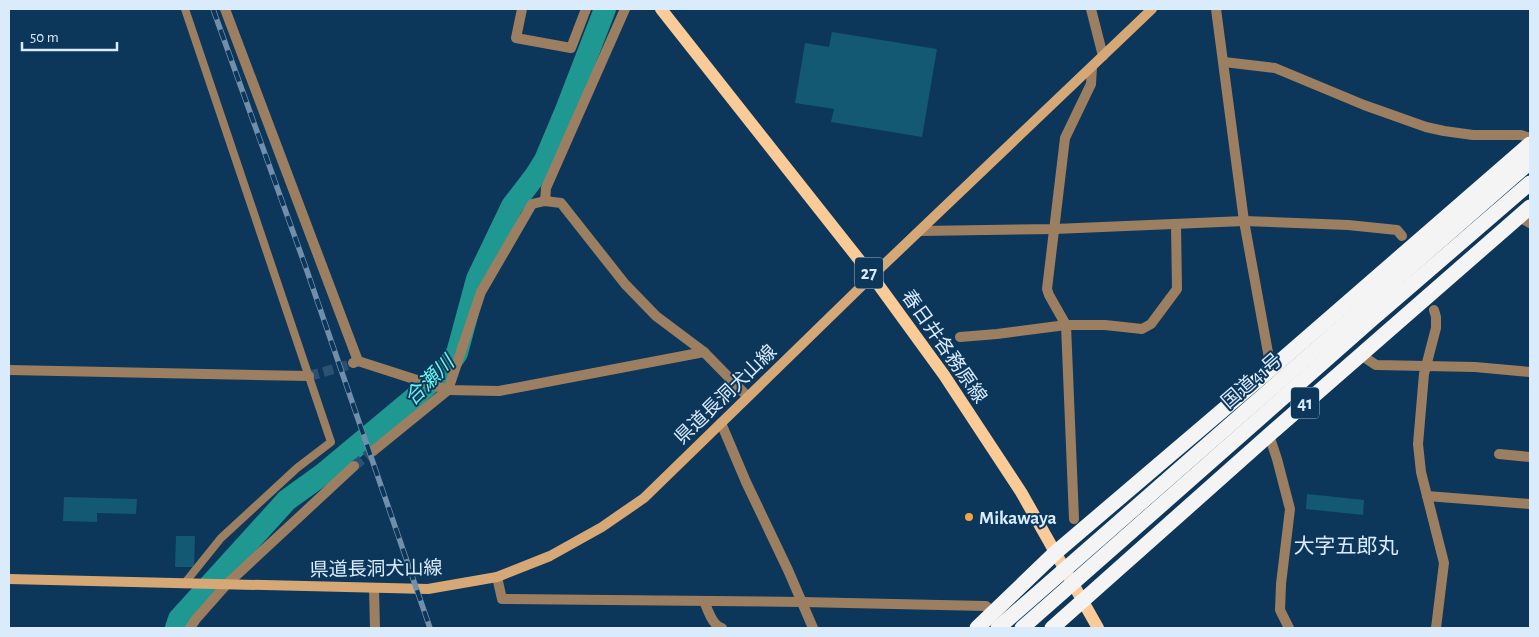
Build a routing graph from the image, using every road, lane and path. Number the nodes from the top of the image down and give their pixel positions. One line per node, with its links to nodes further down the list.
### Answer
1 (185, 9): 35 (lane)
2 (225, 9): 36 (street)
3 (522, 9): 4 (street)
4 (586, 9)
5 (626, 9): 17 (street)
6 (661, 9): 24 (main road, 春日井各務原線 / 27)
7 (1091, 9): 10 (street)
8 (1152, 9): 10 (main road, 県道長洞犬山線)
9 (1216, 9): 11 (street)
10 (1103, 56): 12 (main road, 県道長洞犬山線)
11 (1224, 62): 13 (street); 19 (street)
12 (1092, 67): 21 (street); 22 (main road, 県道長洞犬山線)
13 (1530, 138)
14 (1530, 144): 32 (highway)
15 (1530, 162): 25 (highway, 国道41号 / 41)
16 (1530, 182): 25 (highway, 国道41号 / 41)
17 (545, 201): 29 (street); 36 (street)
18 (1527, 216): 30 (highway, 41)
19 (1244, 221): 20 (street); 23 (street); 32 (street)
20 (1176, 224): 21 (street); 27 (street)
21 (1055, 229): 22 (street); 27 (street)
22 (920, 231): 24 (main road, 県道長洞犬山線)
23 (1402, 236)
24 (872, 276): 37 (main road, 県道長洞犬山線); 47 (main road, 春日井各務原線 / 27)
25 (1373, 308): 62 (highway, 国道41号 / 41, bridge); 63 (highway, 国道41号 / 41, bridge)
26 (1434, 310): 31 (street)
27 (1066, 324): 28 (street); 46 (street)
28 (960, 337)
29 (704, 352): 36 (street); 37 (street)
30 (1361, 355): 31 (street); 39 (highway, 41)
31 (1428, 365): 34 (street); 44 (street)
32 (1271, 369): 47 (highway)
33 (9, 370): 35 (street)
34 (1530, 372)
35 (309, 376): 50 (lane)
36 (448, 390): 40 (street)
37 (747, 396): 38 (main road, 県道長洞犬山線)
38 (721, 423): 48 (main road, 県道長洞犬山線); 54 (street)
39 (1269, 435): 55 (highway, 41); 66 (street)
40 (373, 451)
41 (1500, 454): 42 (street)
42 (1530, 457)
43 (354, 466): 51 (street)
44 (1427, 496): 45 (street); 67 (street)
45 (1530, 504)
46 (1074, 519)
47 (1055, 552): 55 (main road, 春日井各務原線 / 27); 56 (highway)
48 (497, 576): 52 (main road, 県道長洞犬山線); 53 (street)
49 (9, 579): 50 (main road, 県道長洞犬山線)
50 (184, 584): 51 (main road, 県道長洞犬山線)
51 (227, 584): 52 (main road, 県道長洞犬山線); 57 (street)
52 (374, 589): 58 (street)
53 (704, 601): 54 (street); 59 (street)
54 (802, 602): 56 (street); 60 (street)
55 (1083, 602): 64 (highway); 65 (main road, 春日井各務原線 / 27)
56 (994, 613): 61 (highway)
57 (190, 628)
58 (375, 628)
59 (722, 628)
60 (813, 628)
61 (977, 628)
62 (998, 628)
63 (1022, 628)
64 (1052, 628)
65 (1098, 628)
66 (1289, 628)
67 (1436, 628)

